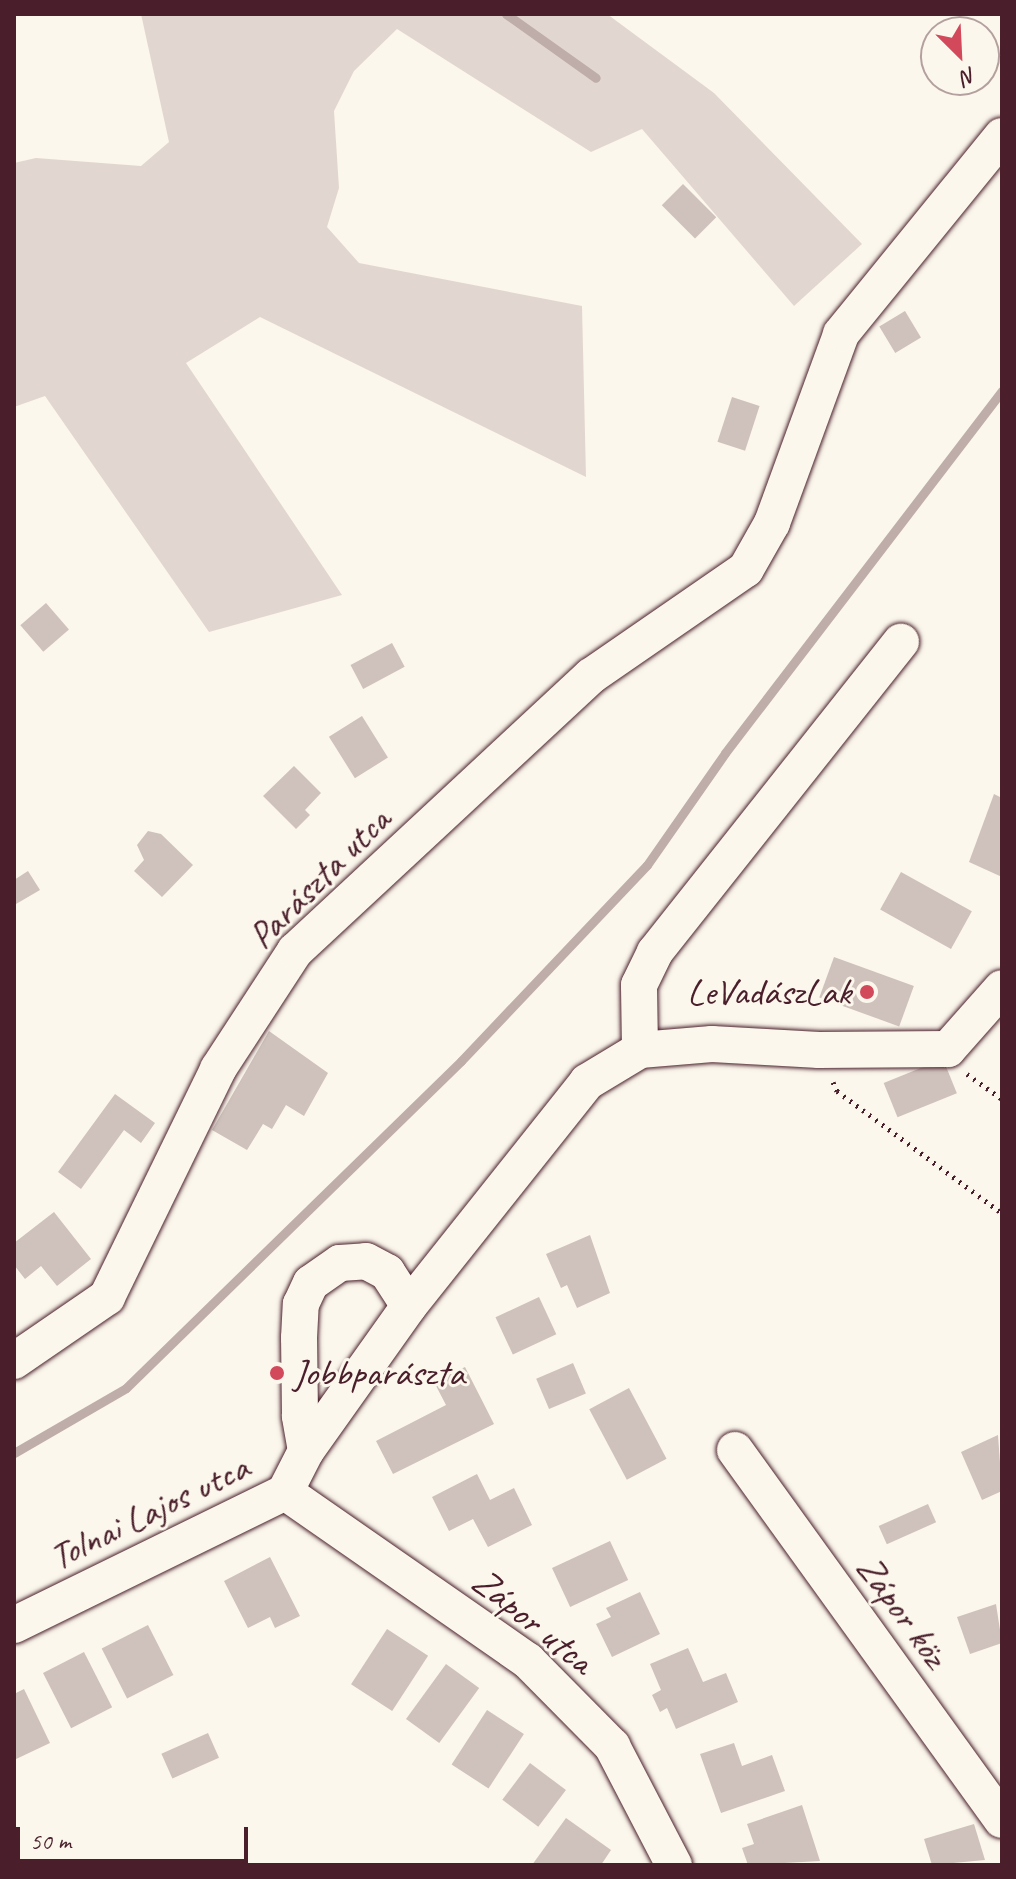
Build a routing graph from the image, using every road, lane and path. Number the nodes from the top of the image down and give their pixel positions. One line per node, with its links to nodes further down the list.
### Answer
1 (1002, 136): 10 (street, Parászta utca)
2 (901, 642): 5 (street)
3 (1002, 988): 4 (street)
4 (948, 1049): 6 (street); 7 (path)
5 (640, 1050): 6 (street); 9 (street, Tolnai Lajos utca)
6 (819, 1050): 8 (path)
7 (1002, 1099)
8 (1002, 1213)
9 (409, 1306): 12 (street, Tolnai Lajos utca); 12 (street)
10 (14, 1361)
11 (735, 1450): 15 (street, Zápor köz)
12 (306, 1451): 13 (street, Tolnai Lajos utca)
13 (285, 1492): 14 (street, Tolnai Lajos utca); 16 (street, Zápor utca)
14 (16, 1618)
15 (1002, 1820)
16 (674, 1865)

